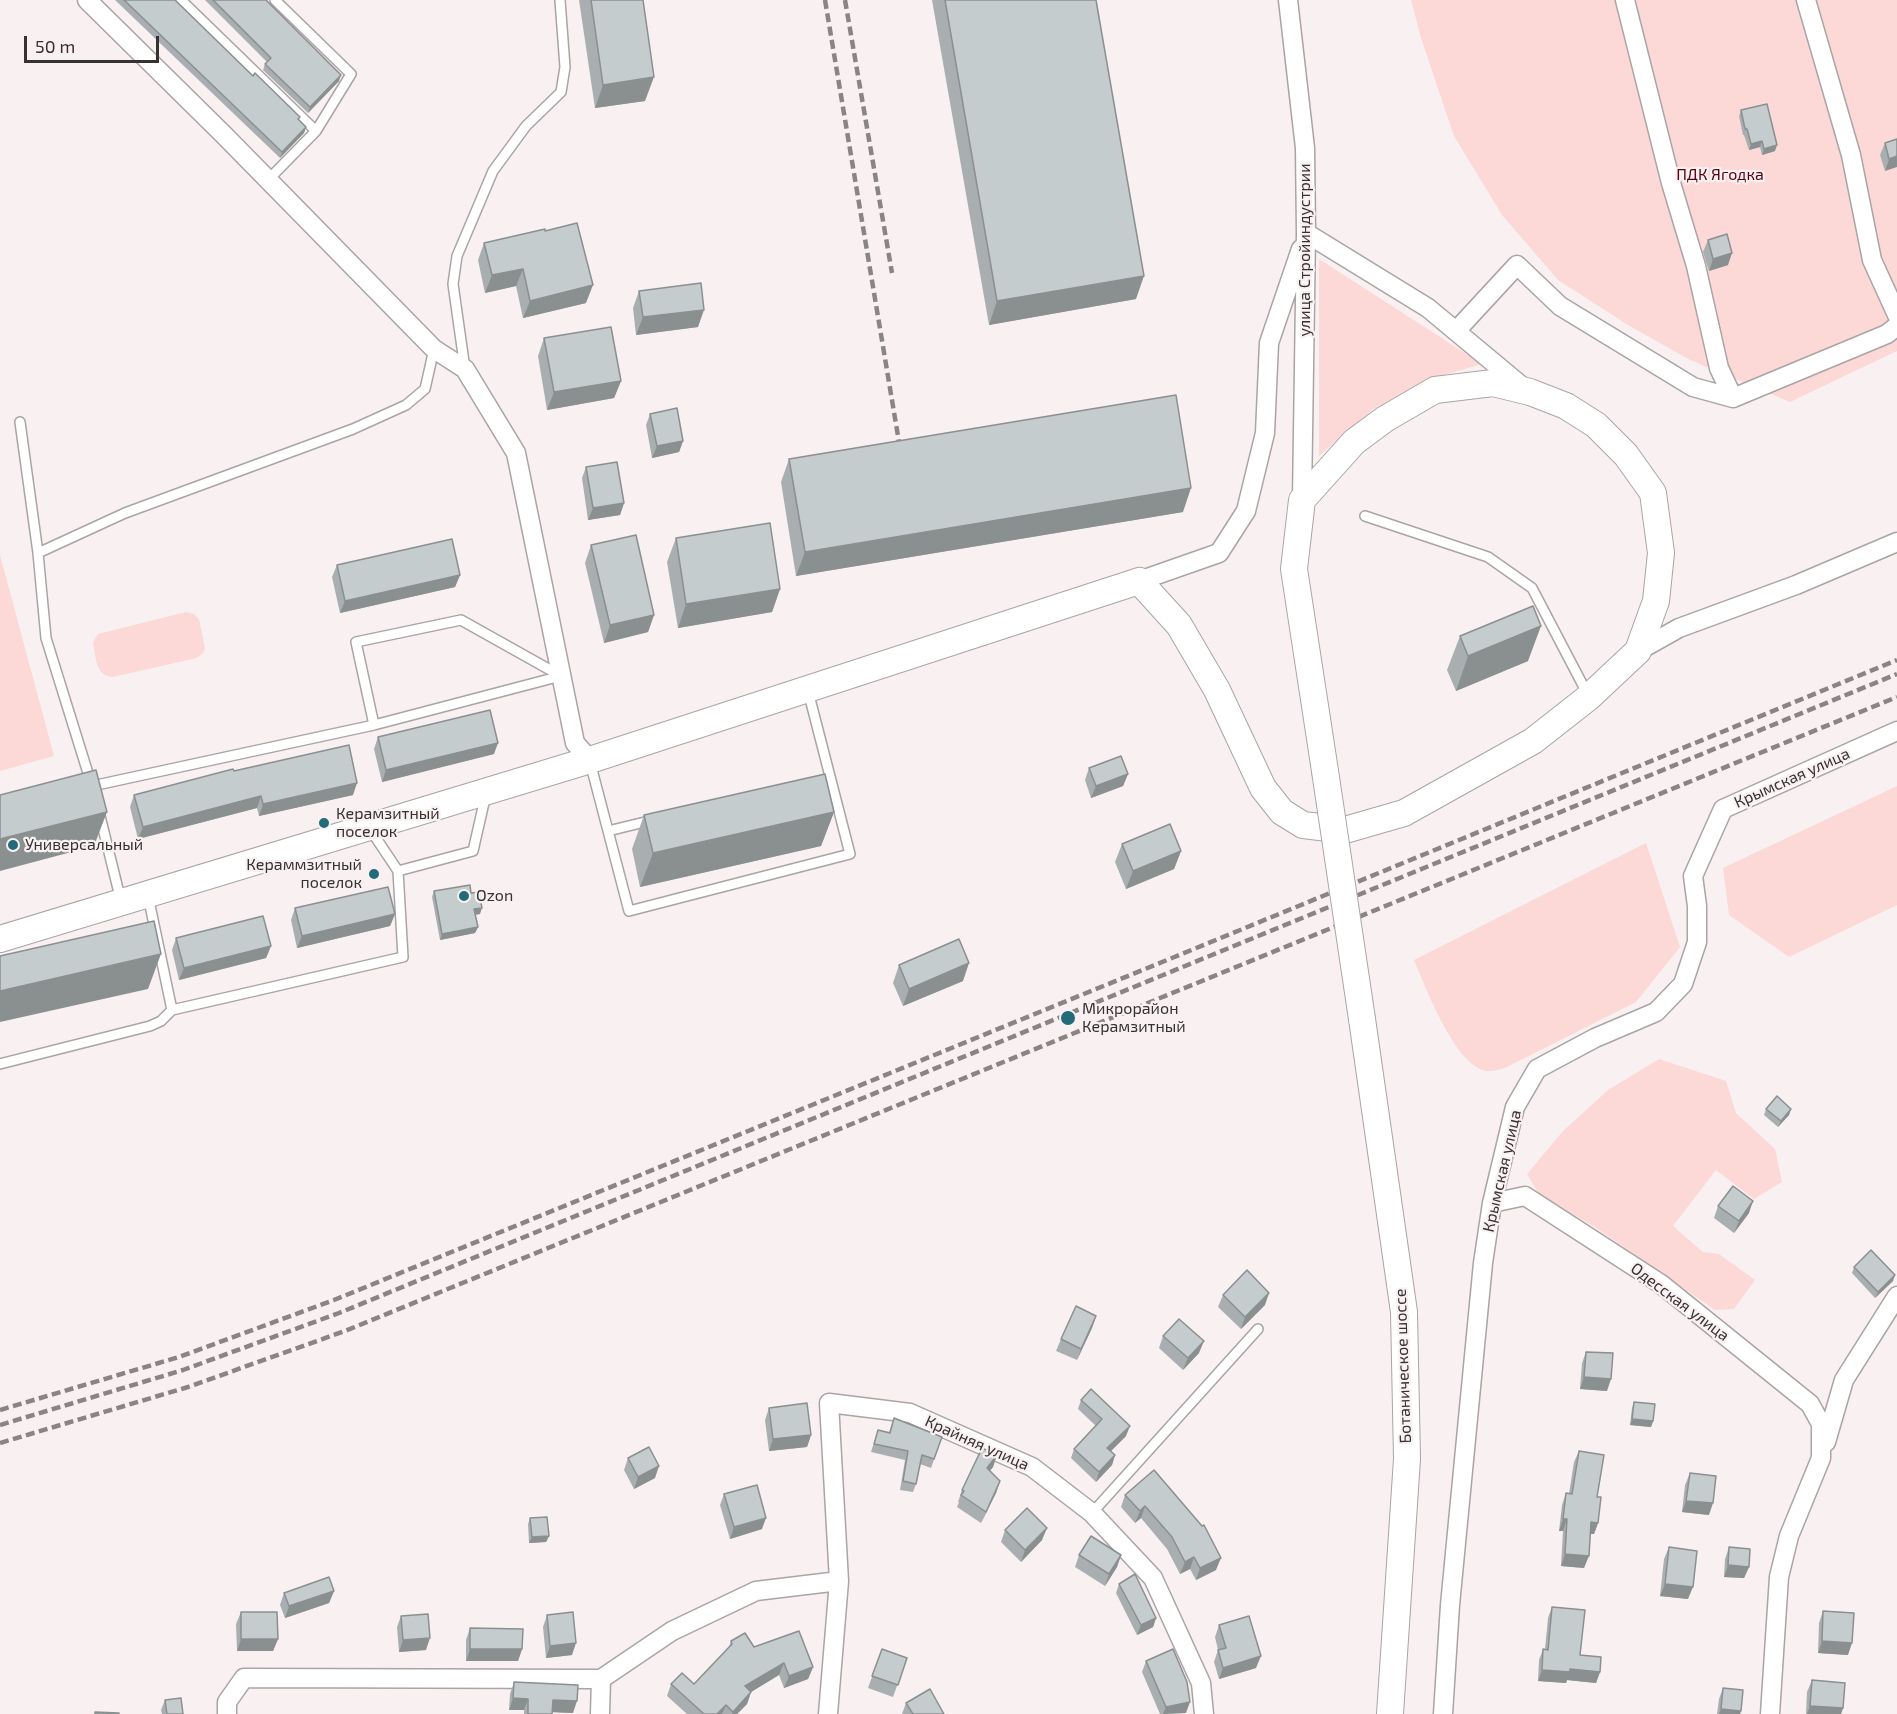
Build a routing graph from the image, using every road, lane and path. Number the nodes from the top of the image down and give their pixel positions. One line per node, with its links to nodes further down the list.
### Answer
1 (87, 0): 9 (street)
2 (181, 0): 8 (lane)
3 (275, 0): 8 (lane)
4 (560, 0): 15 (lane)
5 (1288, 0): 10 (street, улица Стройиндустрии)
6 (1625, 0): 17 (street)
7 (1806, 0): 11 (street)
8 (316, 131): 9 (lane)
9 (268, 180): 14 (street)
10 (1306, 233): 13 (street); 19 (street, улица Стройиндустрии); 23 (street)
11 (1897, 315)
12 (1897, 326): 17 (street)
13 (1456, 331): 16 (street); 17 (street)
14 (434, 349): 15 (street); 22 (lane)
15 (465, 369): 25 (street)
16 (1530, 392): 19 (street); 24 (street)
17 (1733, 398)
18 (21, 422): 22 (lane)
19 (1302, 500): 58 (street, Ботаническое шоссе, bridge)
20 (1365, 516): 27 (lane)
21 (1897, 542): 24 (street)
22 (38, 553): 33 (lane)
23 (1139, 582): 26 (street); 27 (street)
24 (1638, 651): 27 (street)
25 (561, 676): 28 (lane); 28 (lane); 30 (street)
26 (807, 689): 30 (street); 31 (lane)
27 (1589, 697)
28 (374, 725): 33 (lane)
29 (1897, 731): 47 (street, Крымская улица)
30 (590, 760): 35 (street); 40 (lane)
31 (830, 776): 32 (lane); 40 (lane)
32 (819, 778)
33 (92, 786): 34 (lane); 36 (lane)
34 (81, 789)
35 (487, 791): 39 (street); 41 (lane)
36 (95, 797)
37 (98, 808): 43 (lane)
38 (664, 817): 40 (lane)
39 (369, 827): 41 (lane); 42 (street)
40 (608, 831)
41 (398, 871): 45 (lane)
42 (147, 894): 43 (street); 45 (lane)
43 (122, 902): 44 (street)
44 (0, 939)
45 (172, 1010): 46 (lane)
46 (0, 1064)
47 (1492, 1203): 50 (street, Одесская улица); 59 (street, Крымская улица)
48 (1897, 1296): 50 (street, Одесская улица)
49 (1258, 1329): 51 (lane)
50 (1821, 1458): 60 (street, Одесская улица)
51 (1092, 1513): 52 (street, Крайняя улица); 57 (street, Крайняя улица)
52 (839, 1581): 53 (street); 56 (street)
53 (601, 1679): 54 (street); 55 (street)
54 (227, 1714)
55 (600, 1714)
56 (828, 1714)
57 (1204, 1714)
58 (1390, 1714)
59 (1443, 1714)
60 (1770, 1714)

